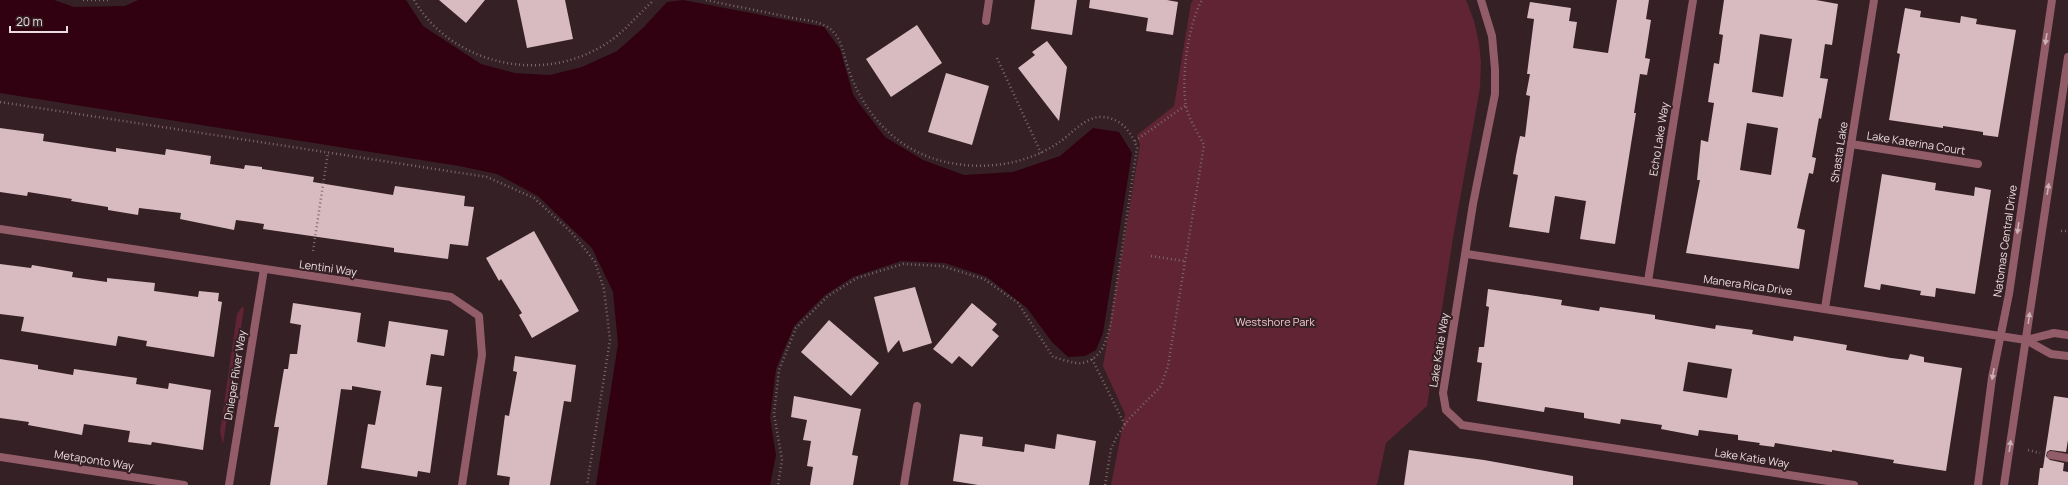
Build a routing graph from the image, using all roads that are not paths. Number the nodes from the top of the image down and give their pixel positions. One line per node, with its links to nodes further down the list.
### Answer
1 (990, 0): 6 (street)
2 (1481, 0): 11 (street, Lake Katie Way)
3 (1693, 0): 13 (street, Echo Lake Way)
4 (1874, 0): 8 (street, Shasta Lake)
5 (2051, 0): 16 (street, Natomas Central Drive, one-way to 16)
6 (986, 20)
7 (2068, 57): 17 (street, one-way to 7)
8 (1851, 144): 9 (street, Lake Katerina Court); 14 (street, Shasta Lake)
9 (1978, 164)
10 (0, 229): 12 (street, Lentini Way)
11 (1466, 254): 13 (street, Manera Rica Drive); 27 (street, Lake Katie Way)
12 (264, 269): 24 (street, Dnieper River Way); 25 (street, Lentini Way)
13 (1648, 281): 14 (street, Manera Rica Drive)
14 (1825, 308): 16 (street, Manera Rica Drive)
15 (2068, 335): 17 (street, Manera Rica Drive)
16 (2001, 336): 17 (street, Manera Rica Drive); 28 (street, Natomas Central Drive, one-way to 28)
17 (2026, 340): 18 (street, Manera Rica Drive); 29 (street, one-way to 17)
18 (2068, 356)
19 (917, 406): 26 (street)
20 (2051, 455): 22 (street)
21 (0, 457): 23 (street, Metaponto Way)
22 (2068, 458)
23 (184, 485)
24 (229, 485)
25 (462, 485)
26 (904, 485)
27 (1854, 485)
28 (1978, 485)
29 (2004, 485)

